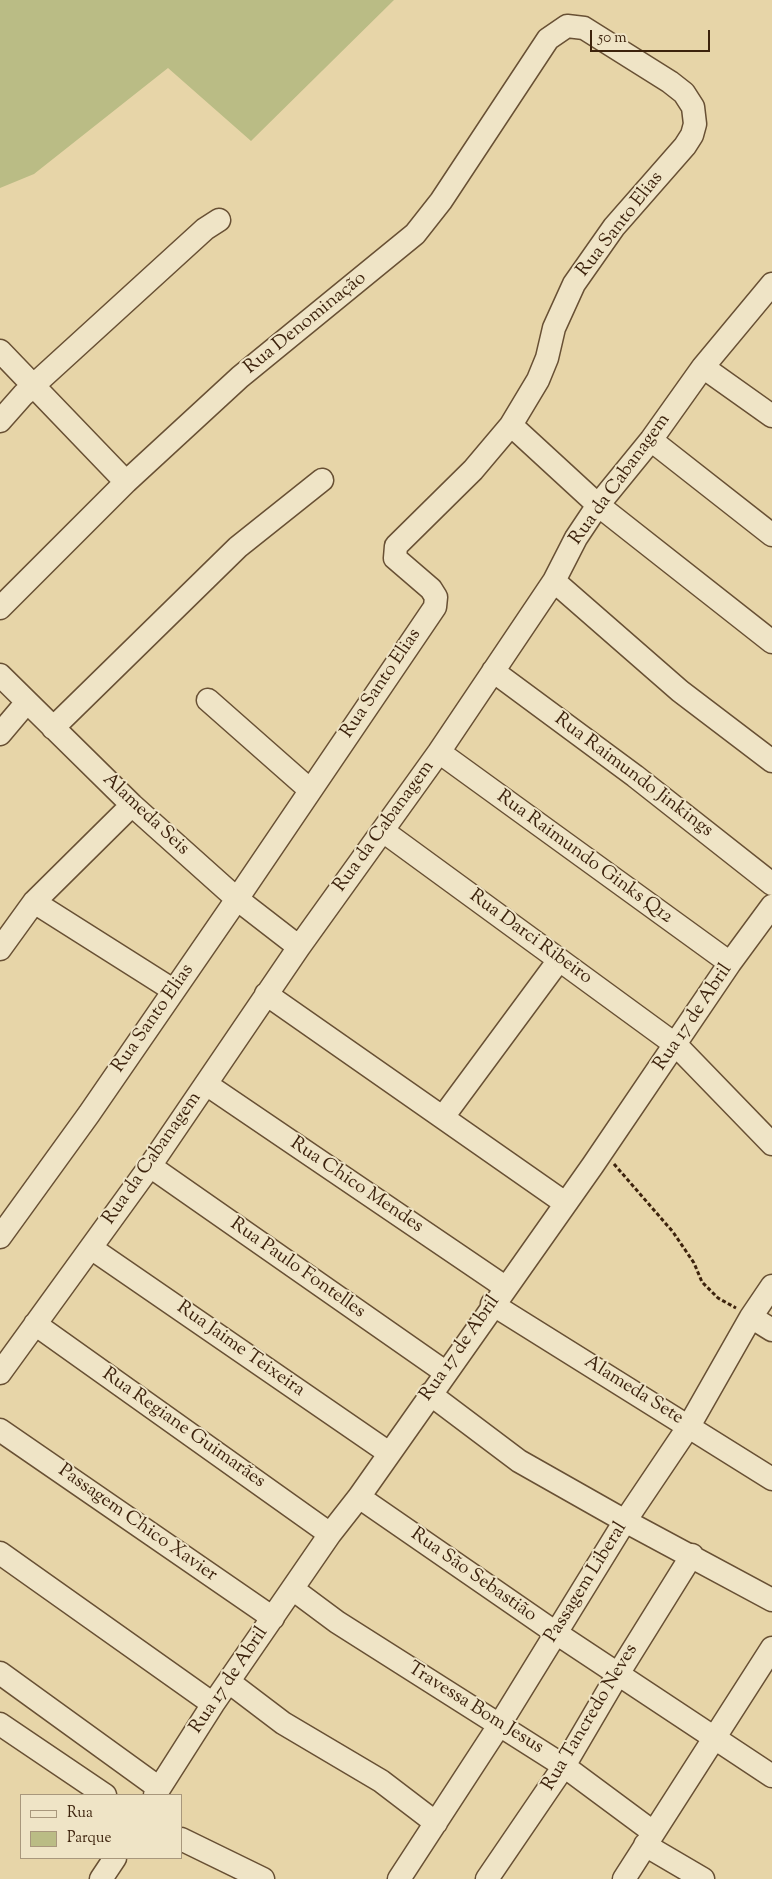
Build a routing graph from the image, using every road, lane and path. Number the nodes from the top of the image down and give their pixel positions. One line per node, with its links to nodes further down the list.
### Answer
1 (584, 28): 9 (street, Rua Santo Elias); 12 (street, Rua Denominação)
2 (219, 220): 6 (street)
3 (768, 296): 5 (street, Rua da Cabanagem)
4 (0, 351): 6 (street)
5 (703, 367): 7 (street); 10 (street, Rua da Cabanagem)
6 (33, 386): 8 (street); 12 (street)
7 (772, 416)
8 (0, 421)
9 (511, 425): 13 (street); 26 (street, Rua Santo Elias)
10 (651, 440): 13 (street, Rua da Cabanagem); 14 (street)
11 (322, 480): 22 (street)
12 (126, 482): 16 (street, Rua Denominação)
13 (598, 505): 15 (street, Rua da Cabanagem); 17 (street)
14 (772, 535)
15 (554, 581): 18 (street, Rua da Cabanagem); 25 (street)
16 (0, 608)
17 (772, 642)
18 (494, 671): 24 (street, Rua da Cabanagem); 29 (street, Rua Raimundo Jinkings)
19 (0, 674): 21 (street, Alameda Seis)
20 (208, 700): 26 (street)
21 (27, 702): 22 (street, Alameda Seis); 23 (street)
22 (53, 728): 27 (street, Alameda Seis)
23 (0, 734)
24 (439, 752): 28 (street, Rua da Cabanagem); 36 (street, Rua Raimundo Ginks Q12)
25 (772, 761)
26 (310, 790): 30 (street, Rua Santo Elias)
27 (132, 805): 30 (street, Alameda Seis); 31 (street)
28 (383, 831): 33 (street, Rua da Cabanagem); 35 (street, Rua Darci Ribeiro)
29 (772, 884)
30 (237, 899): 33 (street, Alameda Seis); 37 (street, Rua Santo Elias)
31 (34, 902): 34 (street); 37 (street)
32 (772, 906): 36 (street, Rua 17 de Abril)
33 (299, 947): 38 (street, Rua da Cabanagem)
34 (0, 949)
35 (559, 960): 39 (street, Rua Darci Ribeiro); 41 (street)
36 (730, 963): 39 (street, Rua 17 de Abril)
37 (173, 990): 46 (street, Rua Santo Elias)
38 (266, 994): 40 (street, Rua da Cabanagem); 41 (street)
39 (676, 1045): 42 (street, Rua Darci Ribeiro); 43 (street, Rua 17 de Abril)
40 (206, 1084): 44 (street, Rua da Cabanagem); 49 (street, Rua Chico Mendes)
41 (443, 1117): 45 (street)
42 (772, 1144)
43 (604, 1150): 45 (street, Rua 17 de Abril); 50 (path)
44 (150, 1166): 47 (street, Rua da Cabanagem); 53 (street, Rua Paulo Fontelles)
45 (565, 1203): 49 (street, Rua 17 de Abril)
46 (0, 1237)
47 (91, 1248): 51 (street, Rua da Cabanagem); 58 (street, Rua Jaime Teixeira)
48 (772, 1286): 50 (street, Passagem Liberal)
49 (499, 1296): 53 (street, Rua 17 de Abril); 56 (street, Alameda Sete)
50 (751, 1316): 52 (street); 56 (street, Passagem Liberal)
51 (35, 1324): 54 (street, Rua da Cabanagem); 62 (street, Rua Regiane Guimarães)
52 (772, 1330)
53 (445, 1372): 55 (street, Rua 17 de Abril)
54 (0, 1374)
55 (430, 1394): 58 (street, Rua 17 de Abril); 61 (street)
56 (689, 1426): 59 (street, Alameda Sete); 61 (street, Passagem Liberal)
57 (0, 1430): 67 (street, Passagem Chico Xavier)
58 (389, 1453): 60 (street, Rua 17 de Abril)
59 (772, 1479)
60 (359, 1497): 62 (street, Rua 17 de Abril); 68 (street, Rua São Sebastião)
61 (625, 1521): 64 (street); 68 (street, Passagem Liberal)
62 (330, 1534): 65 (street, Rua 17 de Abril)
63 (0, 1553): 73 (street)
64 (692, 1555): 66 (street); 71 (street, Rua Tancredo Neves)
65 (294, 1590): 67 (street, Rua 17 de Abril); 75 (street, Travessa Bom Jesus)
66 (772, 1600)
67 (273, 1618): 72 (street, Rua 17 de Abril)
68 (556, 1633): 71 (street, Rua São Sebastião); 75 (street, Passagem Liberal)
69 (772, 1648): 76 (street)
70 (0, 1672): 79 (street)
71 (618, 1674): 76 (street, Rua São Sebastião); 77 (street, Rua Tancredo Neves)
72 (229, 1682): 73 (street, Rua 17 de Abril); 81 (street)
73 (213, 1704): 79 (street, Rua 17 de Abril)
74 (0, 1724): 80 (street)
75 (500, 1724): 77 (street, Travessa Bom Jesus); 81 (street, Passagem Liberal)
76 (714, 1736): 78 (street, Rua São Sebastião); 82 (street)
77 (564, 1766): 82 (street, Travessa Bom Jesus); 89 (street, Rua Tancredo Neves)
78 (772, 1776)
79 (157, 1792)
80 (104, 1794)
81 (436, 1823): 88 (street, Passagem Liberal)
82 (649, 1839): 90 (street); 91 (street, Travessa Bom Jesus)
83 (182, 1840): 85 (street)
84 (114, 1859): 86 (street)
85 (236, 1874): 87 (street)
86 (101, 1879)
87 (263, 1879)
88 (399, 1879)
89 (487, 1879)
90 (624, 1879)
91 (702, 1879)

